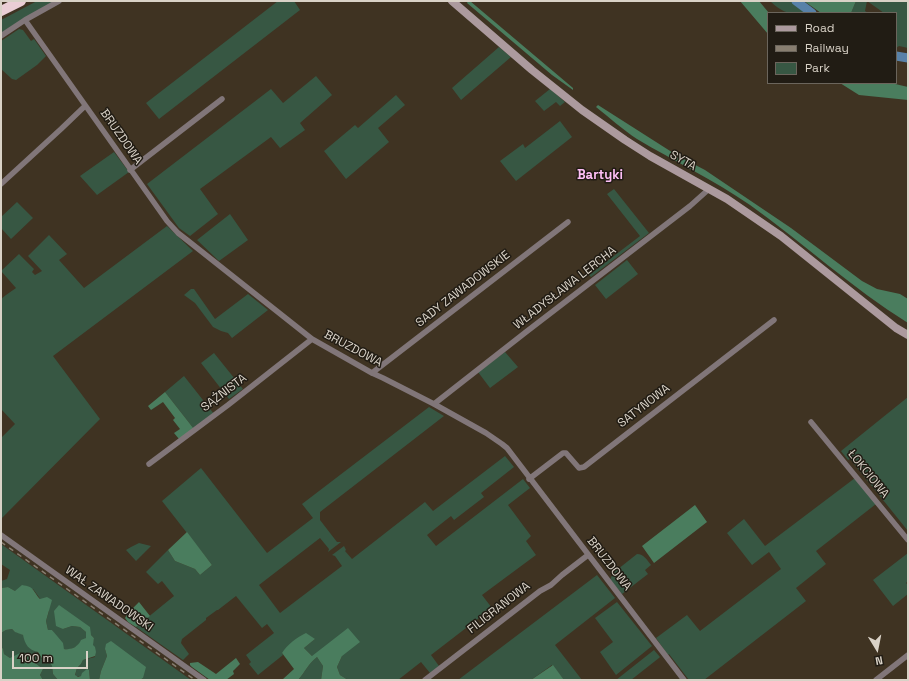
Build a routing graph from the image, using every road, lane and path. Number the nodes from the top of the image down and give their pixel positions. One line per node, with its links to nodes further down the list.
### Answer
1 (21, 1): 4 (highway)
2 (59, 1): 5 (street)
3 (452, 1): 11 (street, SYTA)
4 (1, 12)
5 (25, 20): 6 (street); 8 (street, BRUZDOWA)
6 (1, 36)
7 (222, 99): 9 (street)
8 (85, 106): 9 (street, BRUZDOWA); 10 (street)
9 (130, 170): 15 (street, BRUZDOWA)
10 (1, 184)
11 (709, 189): 14 (street, SYTA); 17 (street, WŁADYSŁAWA LERCHA)
12 (568, 222): 16 (street, SADY ZAWADOWSKIE)
13 (774, 320): 20 (street, SATYNOWA)
14 (908, 335)
15 (312, 340): 16 (street, BRUZDOWA); 19 (street, SĄŻNISTA)
16 (372, 373): 17 (street, BRUZDOWA)
17 (434, 404): 20 (street, BRUZDOWA)
18 (811, 422): 22 (street, ŁOKCIOWA)
19 (149, 464)
20 (530, 479): 23 (street, BRUZDOWA)
21 (1, 535): 25 (street, WAŁ ZAWADOWSKI)
22 (908, 540)
23 (588, 555): 26 (street, FILIGRANOWA); 27 (street, BRUZDOWA)
24 (908, 656): 28 (street)
25 (204, 680)
26 (425, 680)
27 (684, 680)
28 (876, 680)

